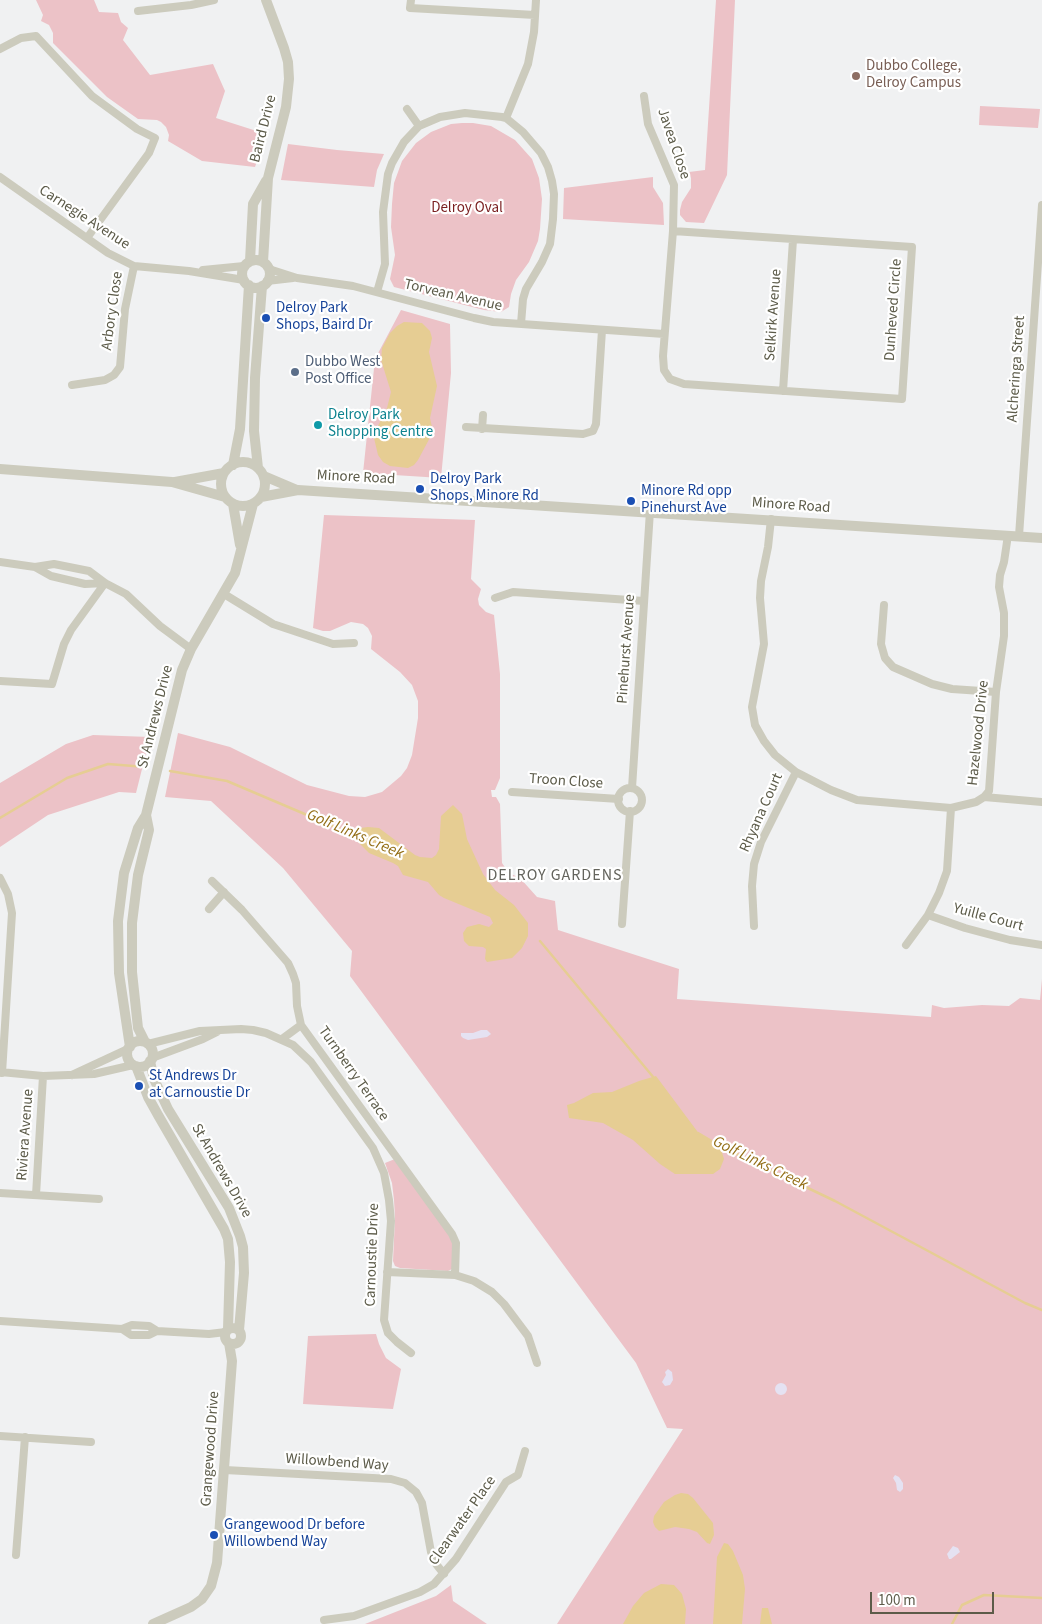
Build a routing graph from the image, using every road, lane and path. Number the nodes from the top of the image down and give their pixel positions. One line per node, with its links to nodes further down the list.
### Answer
1 (214, 0): 5 (street)
2 (266, 0): 13 (street, Baird Drive)
3 (411, 0): 6 (street)
4 (536, 0): 6 (street)
5 (138, 11)
6 (535, 15): 10 (street)
7 (0, 48): 16 (street)
8 (644, 96): 15 (street, Javea Close)
9 (407, 109): 11 (street)
10 (506, 118): 11 (street); 26 (street)
11 (420, 126): 25 (street)
12 (0, 177): 16 (street, Carnegie Avenue)
13 (268, 178): 18 (street, Baird Drive); 20 (street, Baird Drive)
14 (1042, 205): 46 (street, Alcheringa Street)
15 (673, 231): 17 (street, Dunheved Circle); 28 (street, Dunheved Circle)
16 (87, 238): 19 (street, Carnegie Avenue)
17 (793, 240): 30 (street, Selkirk Avenue); 30 (street, Dunheved Circle)
18 (247, 264): 20 (street); 21 (street, Carnegie Avenue); 23 (street)
19 (134, 266): 21 (street, Carnegie Avenue); 29 (street, Arbory Close)
20 (266, 266): 22 (street, Torvean Avenue); 24 (street)
21 (189, 271): 23 (street, Carnegie Avenue)
22 (297, 278): 24 (street, Torvean Avenue); 25 (street, Torvean Avenue)
23 (246, 283): 24 (street); 34 (street)
24 (264, 284): 36 (street)
25 (376, 292): 26 (street, Torvean Avenue)
26 (521, 324): 27 (street, Torvean Avenue)
27 (602, 330): 28 (street, Torvean Avenue); 33 (street)
28 (664, 334): 30 (street, Dunheved Circle)
29 (72, 386)
30 (783, 391)
31 (483, 415): 33 (street)
32 (466, 427): 33 (street)
33 (482, 429)
34 (233, 465): 36 (street); 37 (street)
35 (0, 469): 38 (street)
36 (261, 472): 39 (street, Minore Road); 41 (street)
37 (224, 473): 38 (street); 40 (street)
38 (172, 482): 40 (street)
39 (298, 490): 41 (street, Minore Road); 44 (street, Minore Road)
40 (225, 497): 42 (street)
41 (261, 497): 43 (street)
42 (234, 504): 43 (street); 48 (street, St Andrews Drive)
43 (253, 504): 48 (street, St Andrews Drive)
44 (650, 512): 45 (street, Minore Road); 54 (street, Pinehurst Avenue)
45 (771, 519): 46 (street, Minore Road); 60 (street, Hazelwood Drive)
46 (1013, 536): 47 (street, Minore Road); 59 (street, Hazelwood Drive)
47 (1042, 538)
48 (241, 548): 52 (street, St Andrews Drive)
49 (0, 562): 50 (street)
50 (35, 567): 51 (street); 51 (street)
51 (105, 583): 57 (street); 58 (street)
52 (224, 594): 56 (street); 57 (street, St Andrews Drive)
53 (494, 598): 54 (street)
54 (644, 600): 61 (street, Pinehurst Avenue)
55 (884, 605): 59 (street)
56 (354, 643)
57 (192, 649): 68 (street, St Andrews Drive)
58 (0, 681)
59 (996, 692): 63 (street, Hazelwood Drive)
60 (796, 772): 66 (street, Hazelwood Drive); 75 (street, Rhyana Court)
61 (632, 788): 64 (street); 67 (street)
62 (512, 792): 64 (street, Troon Close)
63 (984, 797): 65 (street); 66 (street, Hazelwood Drive)
64 (619, 799): 67 (street)
65 (1042, 802)
66 (951, 808): 73 (street)
67 (630, 812): 74 (street)
68 (146, 815): 81 (street, St Andrews Drive); 82 (street, St Andrews Drive)
69 (0, 878): 85 (street)
70 (212, 881): 71 (street, Turnberry Terrace)
71 (224, 892): 72 (street); 78 (street, Turnberry Terrace)
72 (209, 909)
73 (928, 915): 76 (street); 77 (street, Yuille Court)
74 (622, 924)
75 (754, 926)
76 (906, 945)
77 (1042, 945)
78 (301, 1025): 80 (street); 92 (street, Turnberry Terrace)
79 (219, 1031): 80 (street, Carnoustie Drive); 81 (street, Carnoustie Drive); 83 (street, Carnoustie Drive)
80 (282, 1040): 91 (street, Carnoustie Drive)
81 (147, 1043): 82 (street); 83 (street)
82 (129, 1048): 84 (street); 87 (street)
83 (151, 1060): 84 (street); 94 (street, St Andrews Drive)
84 (135, 1065): 87 (street); 94 (street, St Andrews Drive)
85 (1, 1072): 86 (street)
86 (43, 1076): 87 (street); 89 (street, Riviera Avenue)
87 (70, 1076)
88 (0, 1193): 89 (street, Riviera Avenue)
89 (36, 1195): 90 (street, Riviera Avenue)
90 (99, 1199)
91 (388, 1272): 92 (street); 95 (street, Carnoustie Drive)
92 (455, 1275): 96 (street)
93 (0, 1321): 94 (street)
94 (231, 1336): 101 (street, Grangewood Drive)
95 (411, 1353)
96 (537, 1363)
97 (0, 1436): 98 (street)
98 (25, 1437): 99 (street); 102 (street)
99 (91, 1442)
100 (525, 1451): 103 (street, Clearwater Place)
101 (225, 1470): 103 (street, Willowbend Way); 105 (street, Grangewood Drive)
102 (16, 1555)
103 (444, 1574): 104 (street, Clearwater Place)
104 (324, 1620)
105 (153, 1624)

